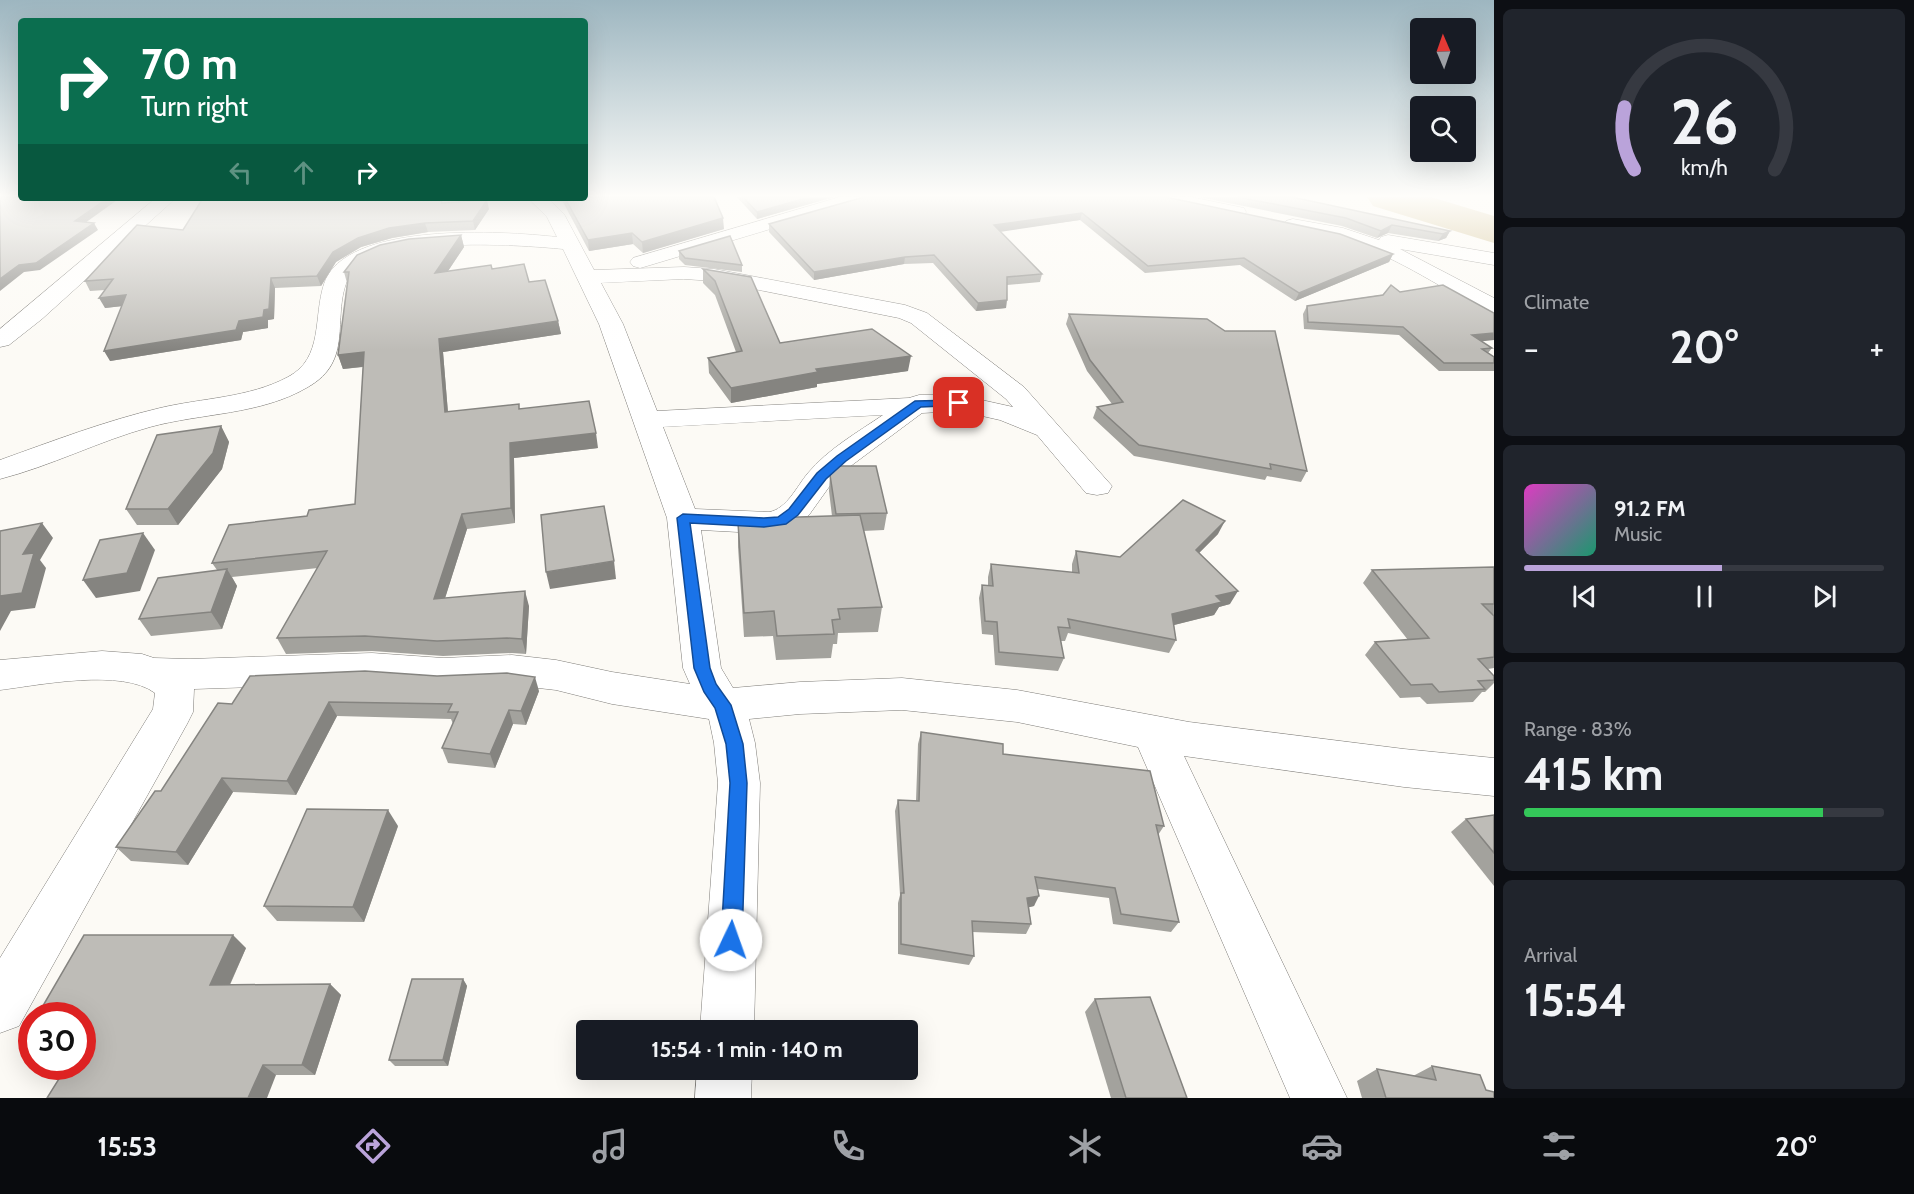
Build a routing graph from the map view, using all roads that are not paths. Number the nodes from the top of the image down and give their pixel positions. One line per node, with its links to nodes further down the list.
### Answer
1 (109, 248): 12 (street)
2 (387, 248): 16 (street)
3 (573, 248): 9 (street)
4 (689, 248): 9 (street)
5 (711, 248): 10 (street)
6 (1378, 248): 11 (street)
7 (1429, 248): 8 (street)
8 (1494, 259)
9 (586, 277): 10 (street); 14 (street)
10 (740, 281): 15 (street)
11 (1494, 307)
12 (0, 340)
13 (919, 404): 14 (street); 15 (street); 18 (street)
14 (648, 420): 18 (street)
15 (1051, 434): 17 (street)
16 (0, 470)
17 (1097, 486)
18 (683, 518): 21 (street)
19 (155, 673): 20 (street); 21 (street); 24 (street)
20 (0, 675)
21 (723, 705): 22 (street); 25 (street)
22 (1152, 733): 23 (street); 28 (street)
23 (1494, 777)
24 (0, 1006)
25 (727, 1020)
26 (724, 1080): 27 (street)
27 (723, 1098)
28 (1319, 1098)

